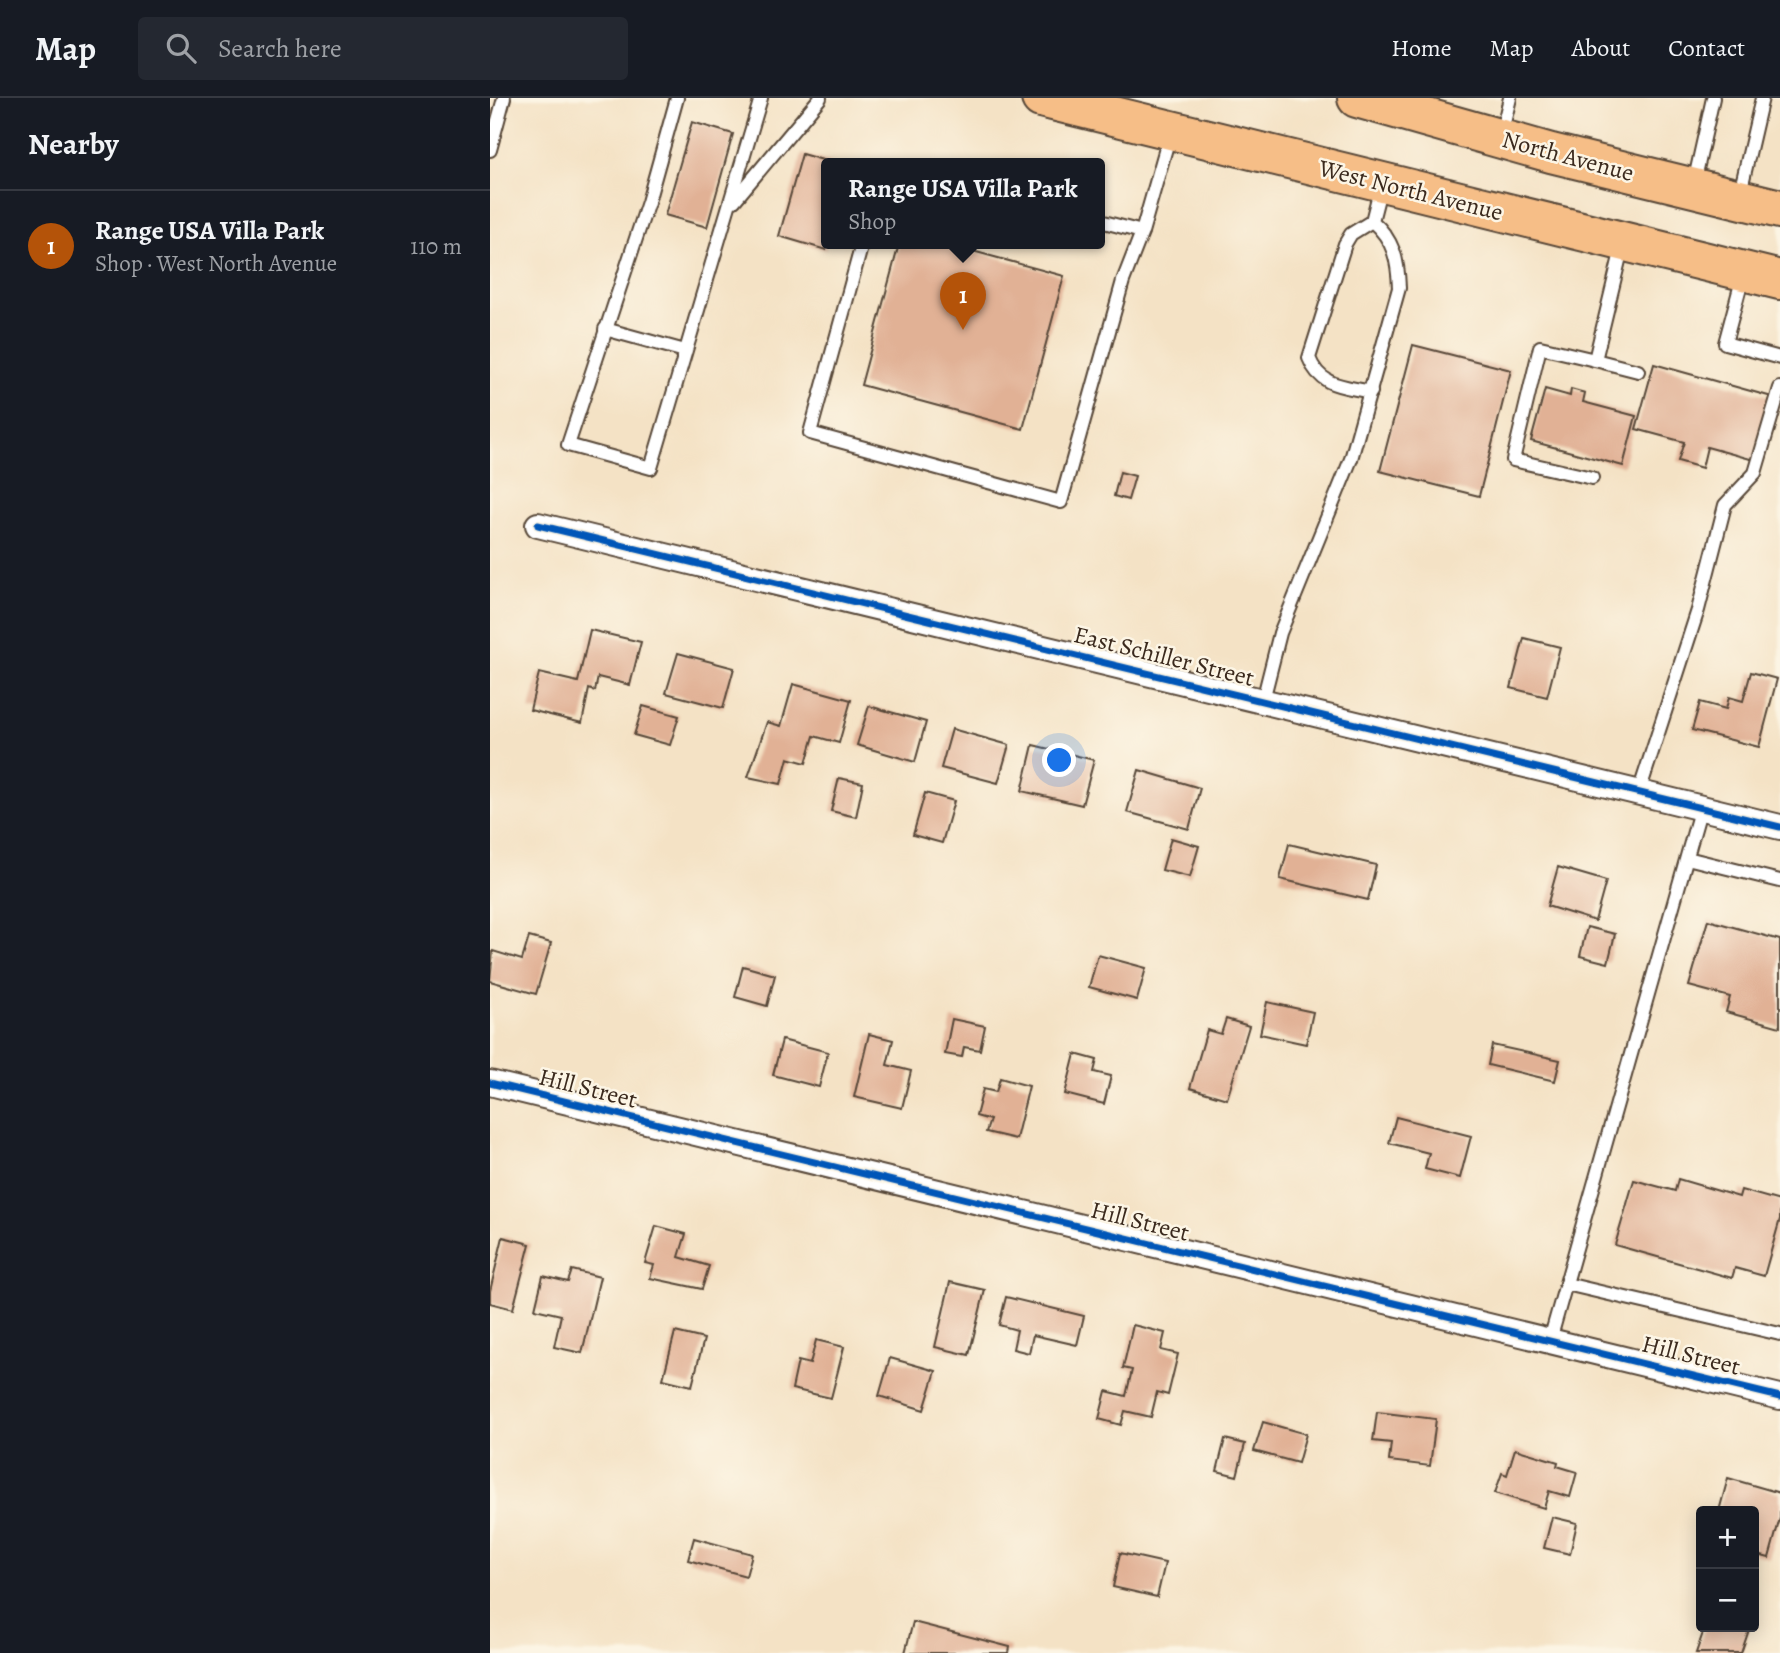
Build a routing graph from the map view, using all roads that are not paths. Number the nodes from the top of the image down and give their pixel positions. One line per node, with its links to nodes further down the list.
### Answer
1 (504, 98): 12 (lane)
2 (677, 98): 25 (lane)
3 (761, 98): 16 (lane)
4 (820, 98): 16 (lane)
5 (1041, 98): 10 (main road, West North Avenue)
6 (1357, 98): 11 (main road, North Avenue)
7 (1510, 98): 11 (lane)
8 (1713, 98): 14 (lane)
9 (1762, 98): 15 (lane)
10 (1171, 131): 13 (main road, West North Avenue); 20 (lane)
11 (1500, 138): 14 (main road, North Avenue)
12 (490, 150)
13 (1381, 182): 18 (lane); 21 (main road, West North Avenue)
14 (1692, 188): 15 (main road, North Avenue)
15 (1739, 200): 17 (main road, North Avenue)
16 (731, 204): 26 (lane)
17 (1780, 209)
18 (1372, 221): 31 (lane); 31 (lane)
19 (1105, 222): 20 (lane)
20 (1142, 232): 22 (lane)
21 (1623, 243): 23 (main road, West North Avenue); 28 (lane)
22 (861, 249)
23 (1744, 272): 24 (main road, West North Avenue); 27 (lane)
24 (1780, 280)
25 (605, 329): 26 (lane); 26 (lane)
26 (685, 351)
27 (1780, 358)
28 (1595, 360): 29 (lane); 32 (lane)
29 (1638, 371)
30 (1780, 387): 35 (lane)
31 (1371, 392): 34 (lane)
32 (1592, 478)
33 (538, 525): 34 (street, East Schiller Street)
34 (1263, 700): 35 (street, East Schiller Street)
35 (1639, 792): 36 (street, East Schiller Street)
36 (1701, 807): 37 (street, East Schiller Street); 38 (lane)
37 (1780, 827)
38 (1687, 858): 39 (lane); 41 (lane)
39 (1780, 881)
40 (491, 1087): 43 (street, Hill Street)
41 (1566, 1284): 42 (lane); 43 (lane)
42 (1780, 1334)
43 (1550, 1340): 44 (street, Hill Street)
44 (1780, 1396)

